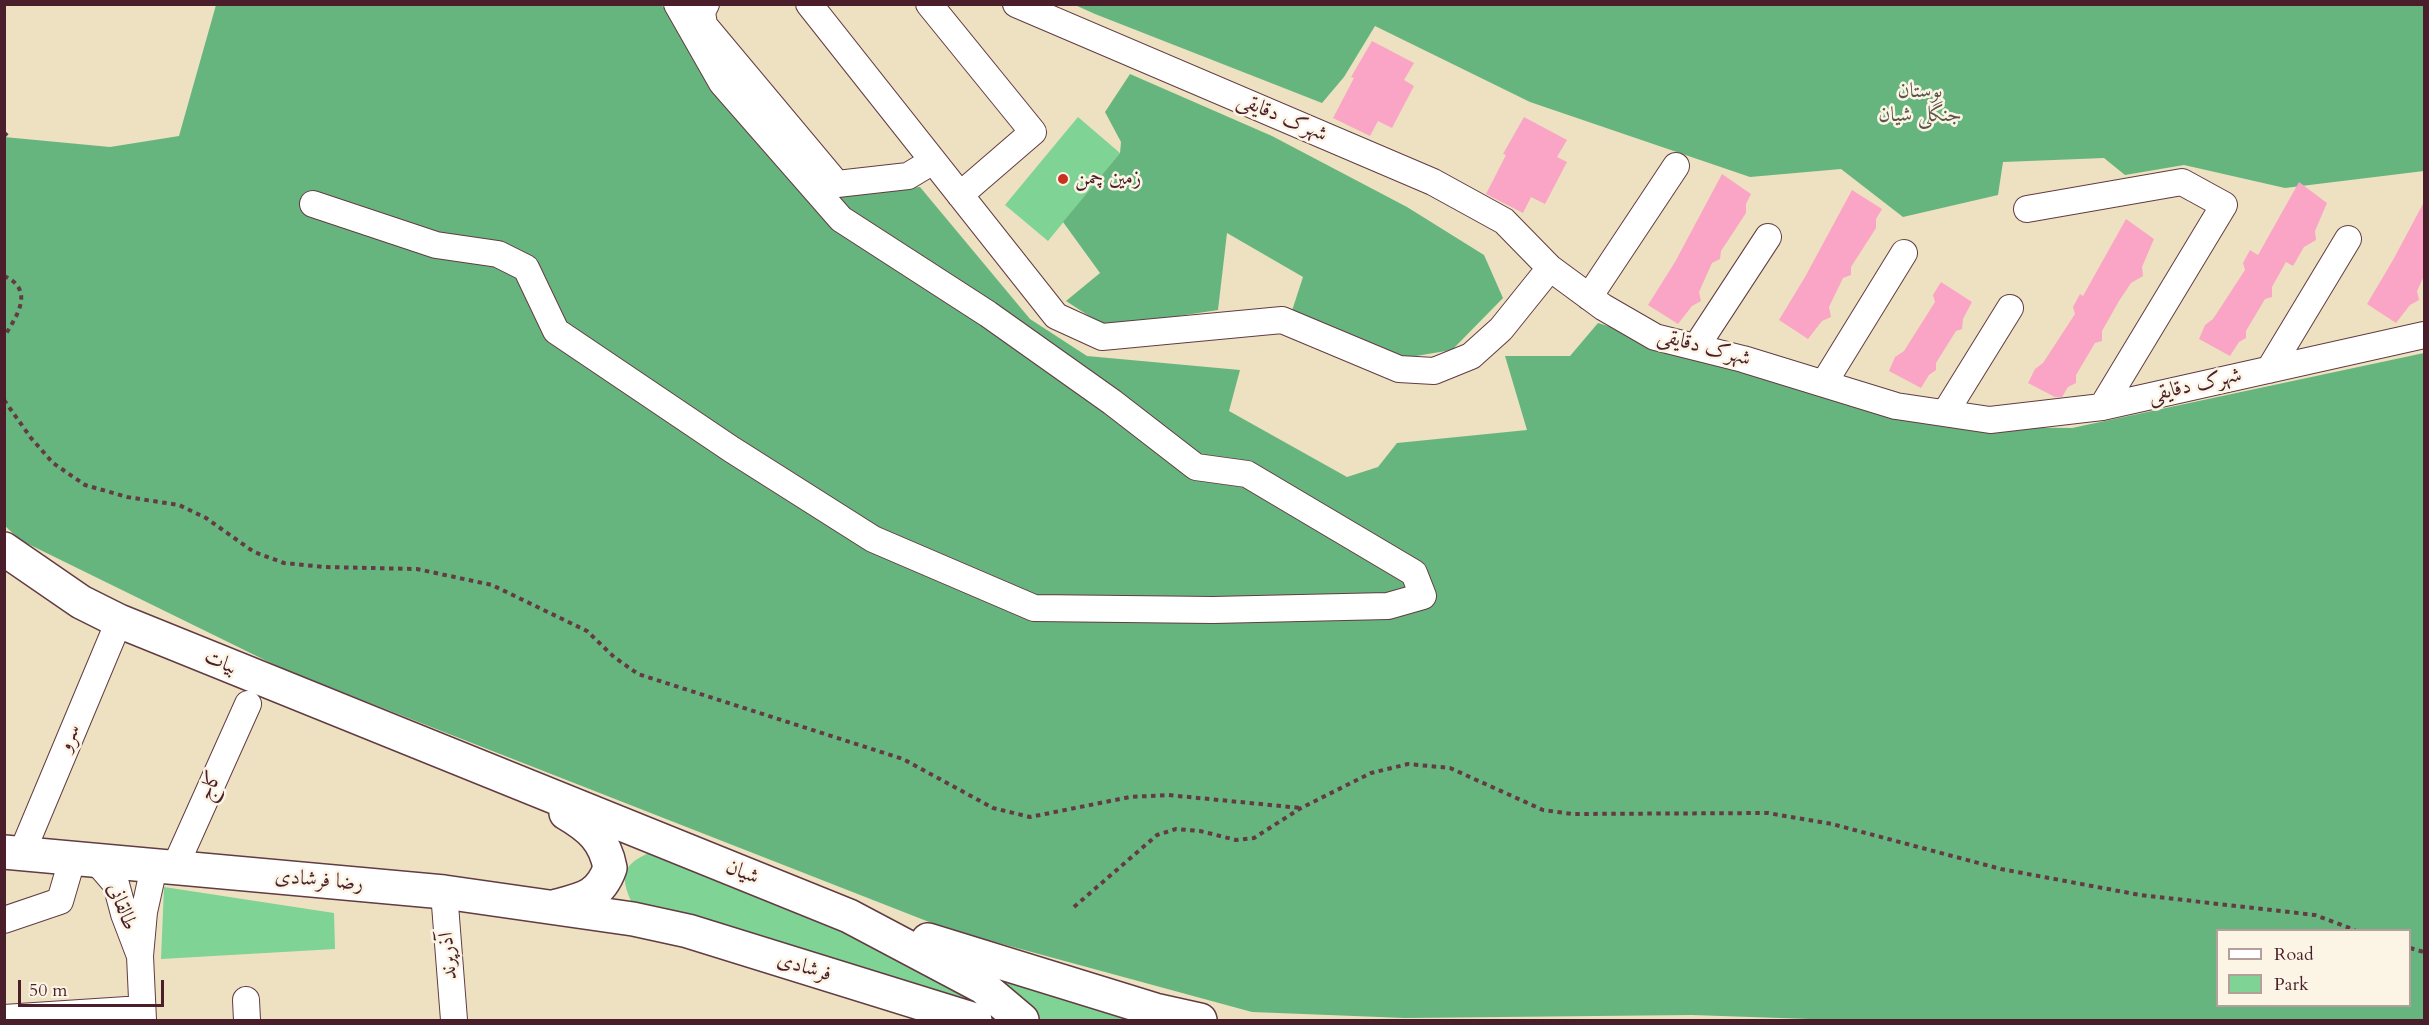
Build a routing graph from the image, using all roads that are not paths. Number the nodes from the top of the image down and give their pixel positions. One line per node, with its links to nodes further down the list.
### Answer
1 (677, 4): 9 (street)
2 (706, 4): 6 (street)
3 (809, 4): 6 (street)
4 (929, 4): 8 (street)
5 (1016, 4): 14 (street, شهرک دقایقی)
6 (933, 161): 8 (street)
7 (1676, 165): 15 (street)
8 (960, 195): 14 (street)
9 (313, 204)
10 (2027, 210): 21 (street)
11 (1768, 237): 18 (street)
12 (2348, 239): 19 (street)
13 (1904, 253): 20 (street)
14 (1550, 268): 15 (street, شهرک دقایقی)
15 (1589, 297): 18 (street, شهرک دقایقی)
16 (2010, 308): 22 (street)
17 (2424, 335): 19 (street, شهرک دقایقی)
18 (1696, 347): 20 (street, شهرک دقایقی)
19 (2269, 370): 21 (street, شهرک دقایقی)
20 (1824, 383): 22 (street, شهرک دقایقی)
21 (2102, 407): 22 (street, شهرک دقایقی)
22 (1945, 413)
23 (4, 549): 24 (main road, بیات)
24 (119, 621): 26 (main road, بیات); 28 (street, سرو)
25 (249, 704): 30 (street, کاج)
26 (447, 753): 27 (main road, شیان); 31 (main road)
27 (654, 838): 31 (main road); 34 (main road, شیان)
28 (13, 854): 29 (main road, رضا فرشادی)
29 (84, 861): 30 (main road, رضا فرشادی); 36 (street); 37 (street, طالقانی)
30 (164, 868): 32 (main road, رضا فرشادی); 37 (street, طالقانی)
31 (610, 868): 33 (main road); 35 (main road)
32 (444, 892): 33 (main road, رضا فرشادی); 41 (street, آذرپرند)
33 (549, 908): 35 (main road, رضا فرشادی)
34 (849, 916): 44 (main road, شیان); 45 (main road)
35 (633, 919): 38 (main road, فرشادی)
36 (4, 920)
37 (140, 956): 39 (street, طالقانی)
38 (805, 968): 42 (main road); 43 (main road, فرشادی)
39 (143, 1015): 40 (street)
40 (9, 1019)
41 (454, 1020)
42 (926, 1020)
43 (975, 1020)
44 (1022, 1020)
45 (1200, 1020)

